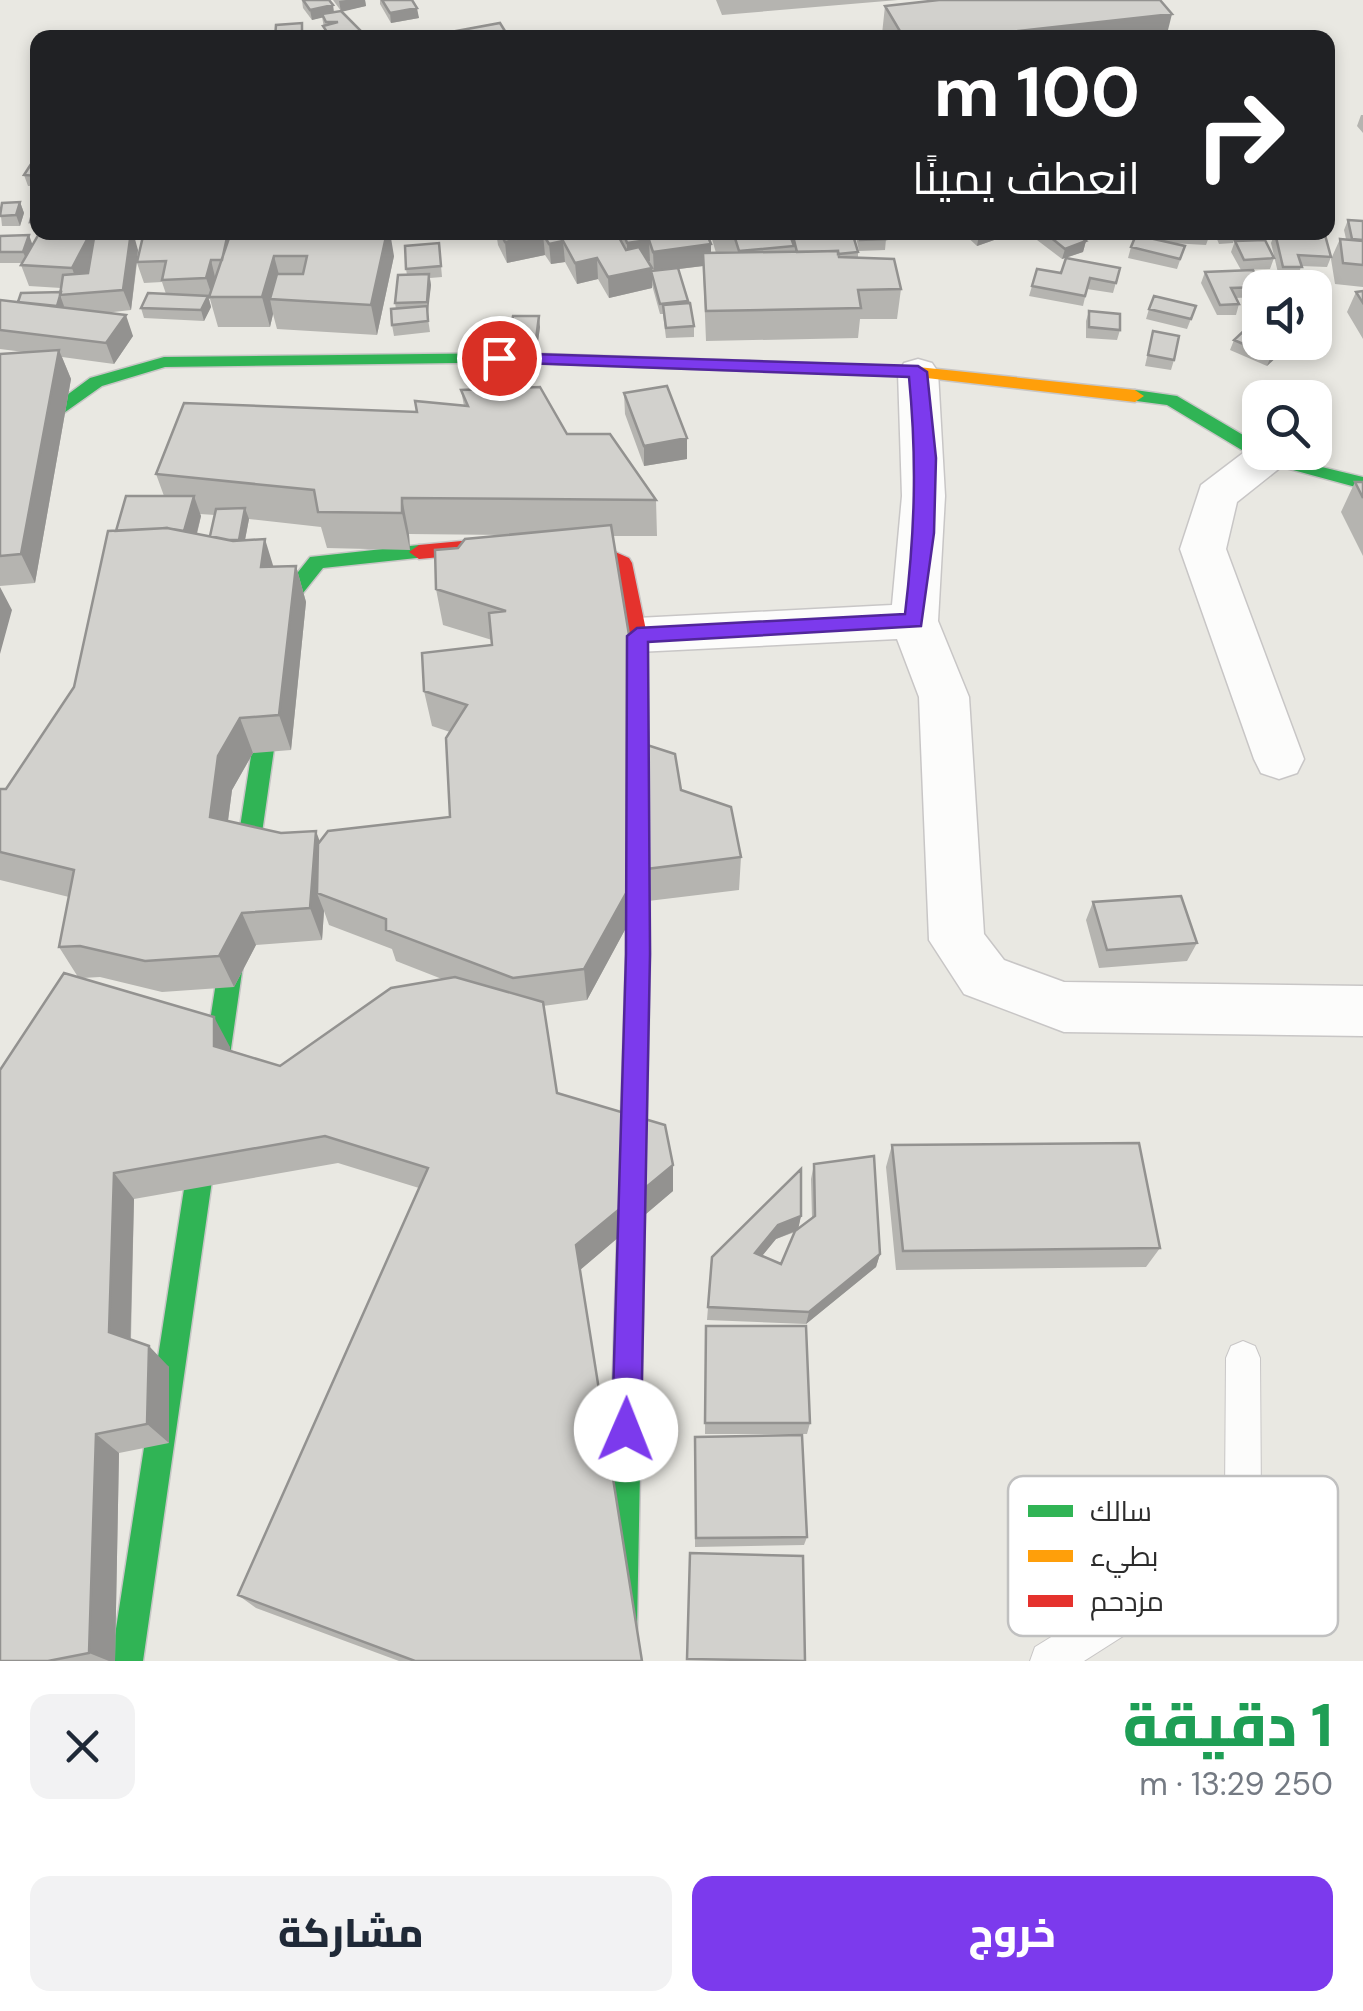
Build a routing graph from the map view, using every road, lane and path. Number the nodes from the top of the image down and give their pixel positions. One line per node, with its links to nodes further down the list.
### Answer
1 (918, 372): 2 (street); 6 (street); 7 (street)
2 (1242, 443)
3 (1249, 470): 9 (street)
4 (1314, 470): 5 (street)
5 (1363, 483)
6 (0, 549)
7 (914, 621): 8 (street); 10 (street)
8 (637, 636): 14 (street); 15 (street)
9 (1278, 759)
10 (1363, 1011)
11 (1243, 1358): 12 (lane)
12 (1243, 1476)
13 (1088, 1636): 16 (lane)
14 (127, 1661)
15 (616, 1661)
16 (1049, 1661)

